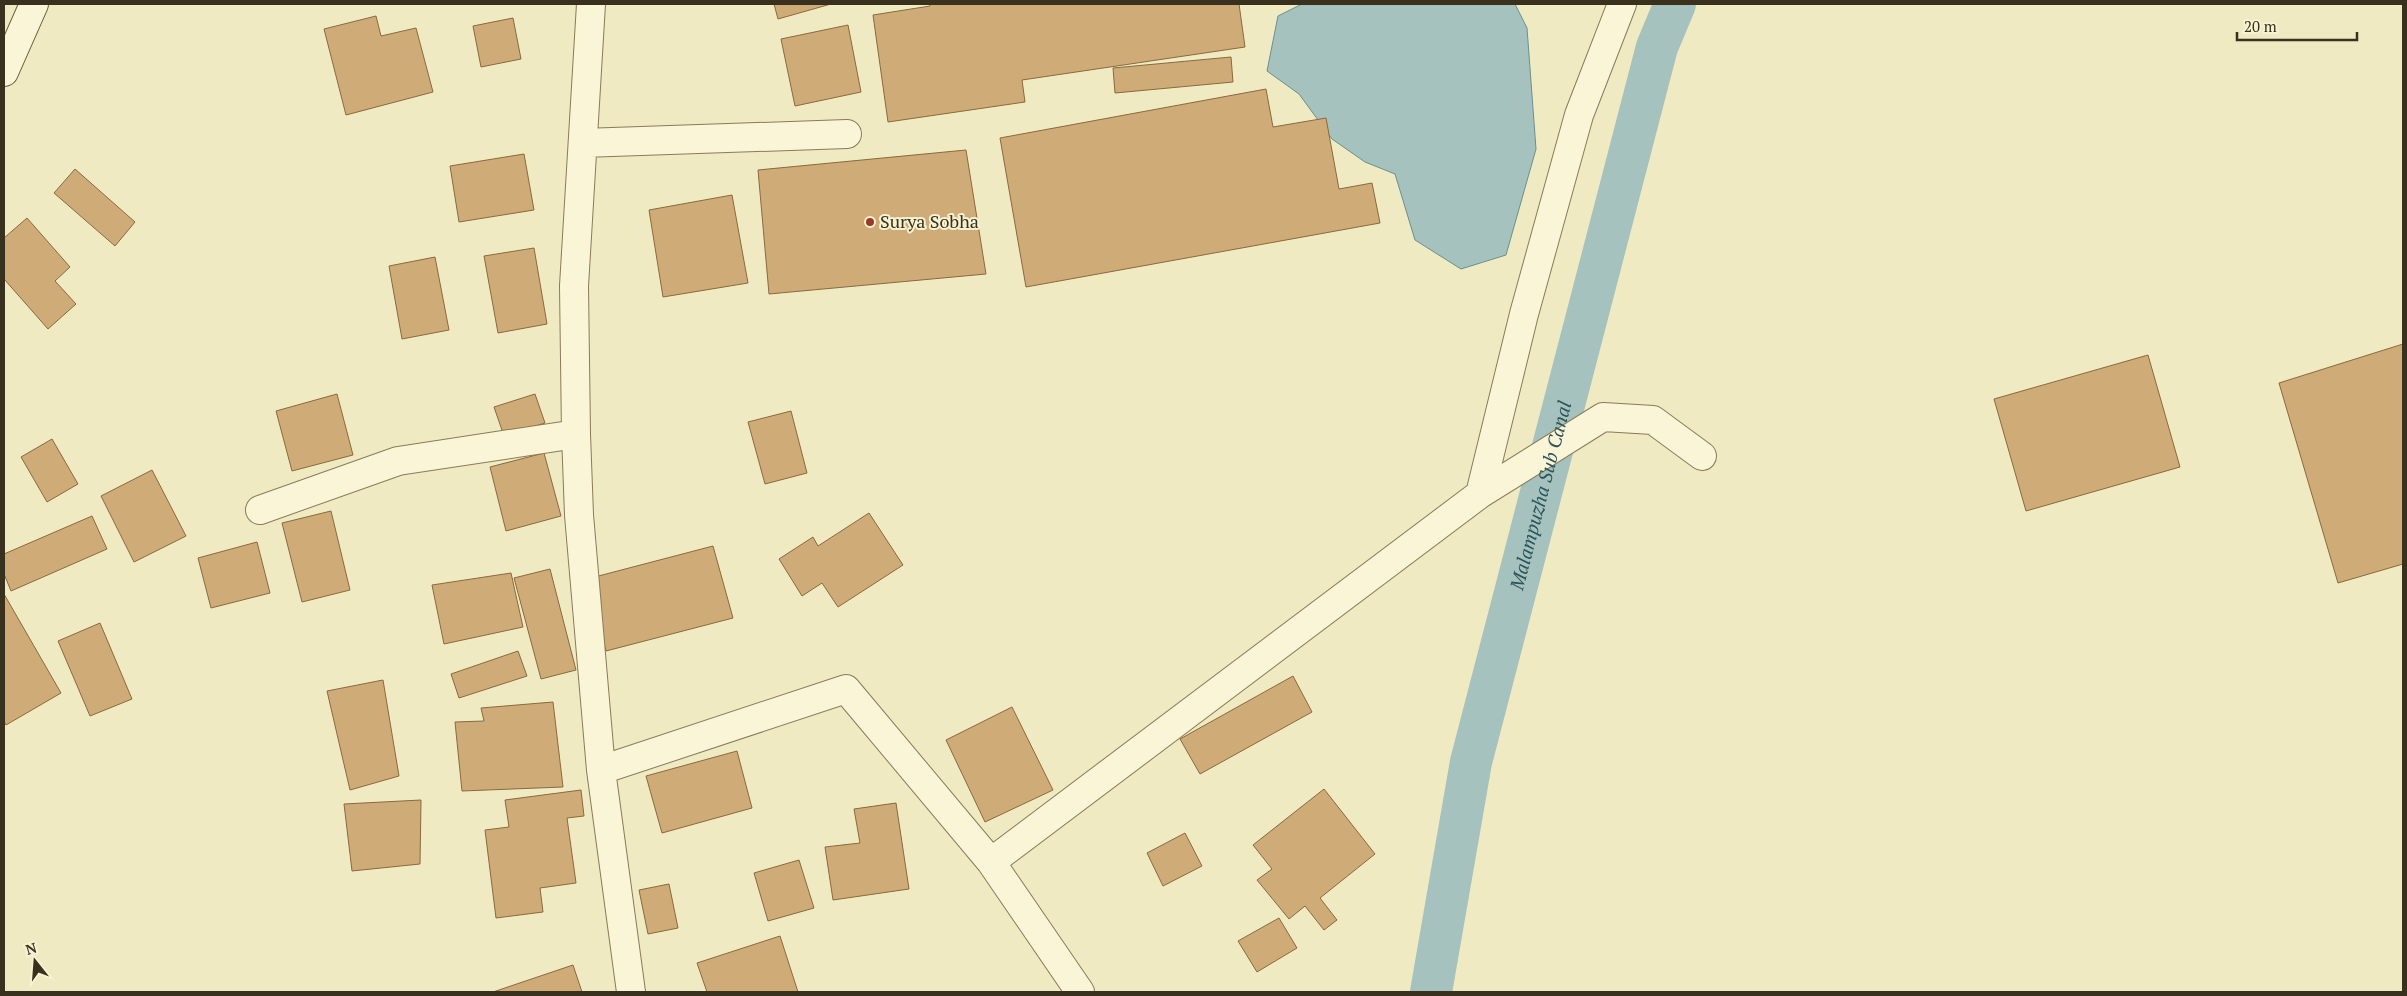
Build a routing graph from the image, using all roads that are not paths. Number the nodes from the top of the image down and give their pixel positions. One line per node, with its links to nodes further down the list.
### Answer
1 (34, 4): 4 (street)
2 (591, 4): 6 (street)
3 (1622, 4): 9 (street)
4 (4, 72)
5 (847, 134): 6 (street)
6 (583, 143): 7 (street)
7 (576, 434): 10 (street); 11 (street)
8 (1702, 456): 9 (street)
9 (1480, 494): 12 (street)
10 (260, 510)
11 (601, 770): 12 (street); 13 (street)
12 (990, 862): 14 (street)
13 (630, 992)
14 (1080, 992)

